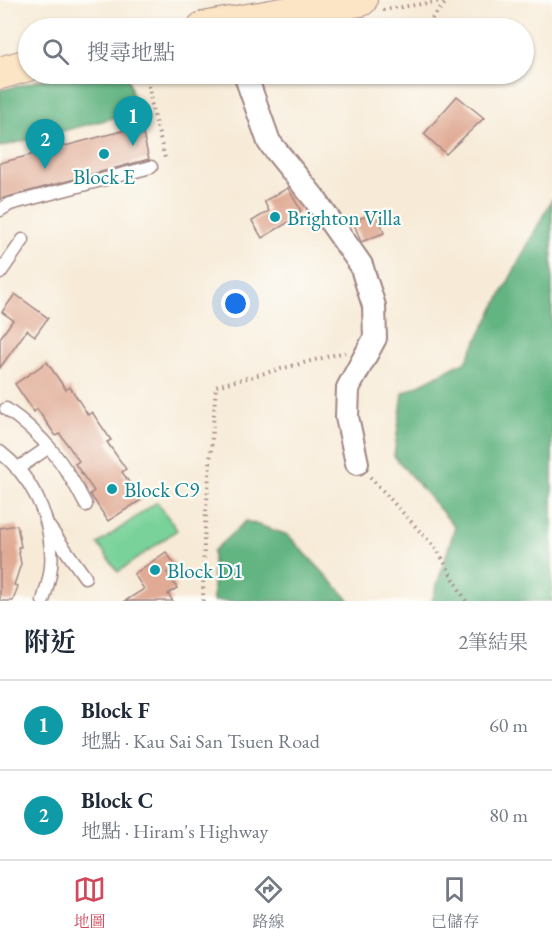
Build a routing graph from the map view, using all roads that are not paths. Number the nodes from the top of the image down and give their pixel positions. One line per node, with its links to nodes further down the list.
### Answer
1 (361, 0): 2 (main road)
2 (274, 18)
3 (18, 67): 4 (main road)
4 (0, 73)
5 (249, 84): 13 (street)
6 (152, 167): 7 (lane)
7 (0, 210)
8 (23, 240): 9 (lane)
9 (0, 273)
10 (6, 409): 11 (lane)
11 (49, 447): 14 (lane); 15 (lane)
12 (0, 452): 14 (lane)
13 (357, 463)
14 (17, 469): 16 (lane)
15 (86, 506)
16 (48, 525): 17 (lane); 18 (lane)
17 (85, 578)
18 (43, 601)

